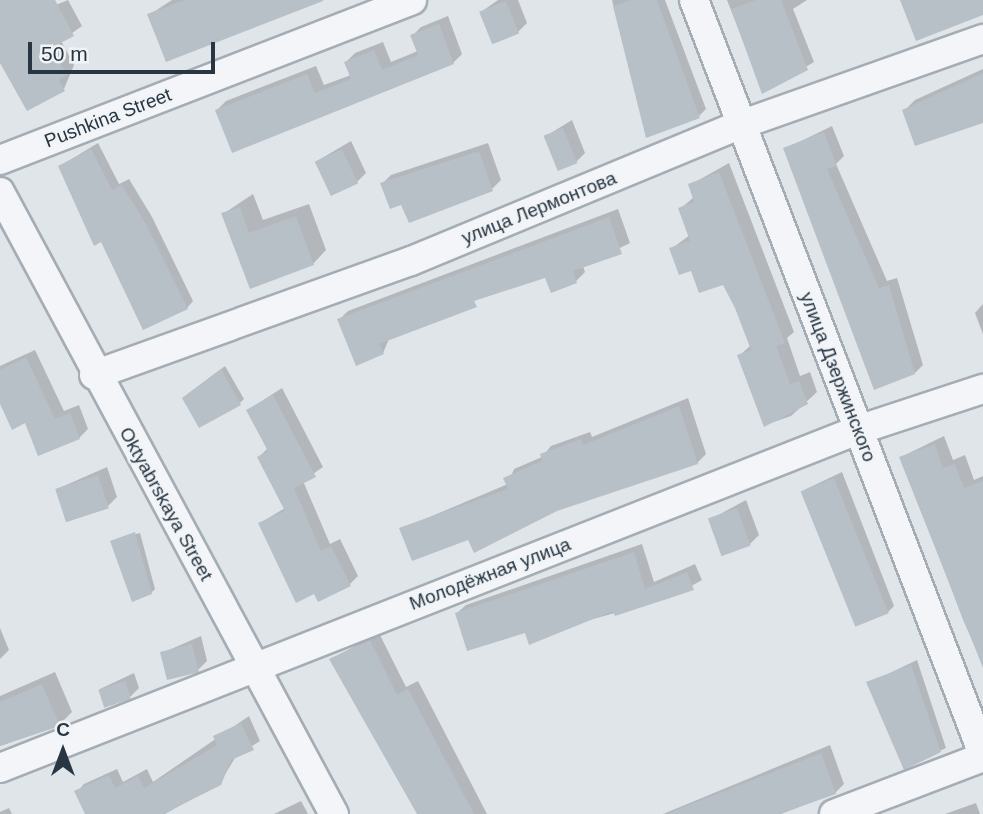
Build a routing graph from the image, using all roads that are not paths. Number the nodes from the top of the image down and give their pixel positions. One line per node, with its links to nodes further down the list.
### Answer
1 (412, 0): 5 (street, Pushkina Street)
2 (694, 0): 4 (street, улица Дзержинского)
3 (983, 39): 4 (street, улица Лермонтова)
4 (740, 125): 7 (street, улица Лермонтова); 9 (street, улица Дзержинского)
5 (0, 160)
6 (0, 192): 7 (street, Oktyabrskaya Street)
7 (94, 375): 10 (street, Oktyabrskaya Street)
8 (983, 389): 9 (street, Молодёжная улица)
9 (858, 430): 10 (street, Молодёжная улица); 11 (street, улица Дзержинского)
10 (257, 665): 12 (street, Молодёжная улица); 13 (street, Oktyabrskaya Street)
11 (983, 755): 14 (street)
12 (0, 768)
13 (334, 814)
14 (834, 814)

